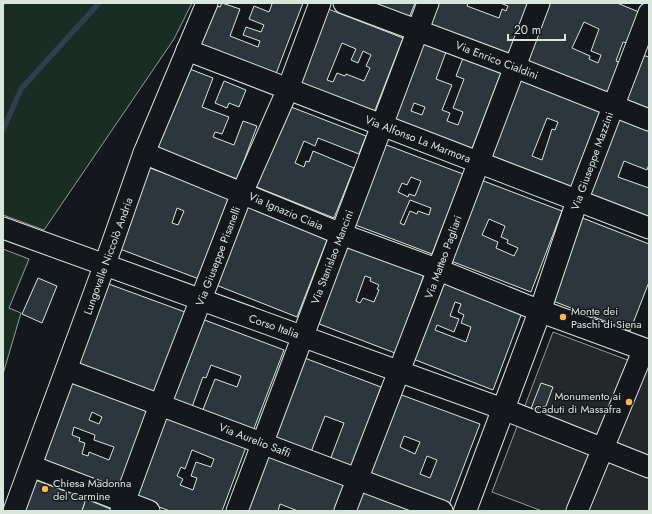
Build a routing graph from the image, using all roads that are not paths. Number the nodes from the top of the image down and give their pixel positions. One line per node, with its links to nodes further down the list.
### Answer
1 (207, 3): 10 (street, Lungovalle Niccolò Andria)
2 (320, 3): 12 (street, Via Giuseppe Pisanelli)
3 (344, 3): 9 (street, Via Enrico Cialdini)
4 (428, 3): 9 (street, Via Stanislao Mancini)
5 (539, 3): 11 (street, Via Matteo Pagliari)
6 (642, 3): 7 (street)
7 (649, 6)
8 (649, 13): 13 (street, Via Giuseppe Mazzini)
9 (418, 31): 11 (street, Via Enrico Cialdini); 15 (street, Via Stanislao Mancini)
10 (187, 50): 12 (street, Via Alfonso La Marmora); 16 (street, Lungovalle Niccolò Andria)
11 (515, 67): 13 (street, Via Enrico Cialdini); 17 (street, Via Matteo Pagliari)
12 (288, 89): 15 (street, Via Alfonso La Marmora); 18 (street, Via Giuseppe Pisanelli)
13 (613, 105): 14 (street, Via Enrico Cialdini); 19 (street, Via Giuseppe Mazzini)
14 (649, 120)
15 (382, 125): 17 (street, Via Alfonso La Marmora); 22 (street, Via Stanislao Mancini)
16 (144, 153): 18 (street, Via Ignazio Ciaia); 23 (street, Lungovalle Niccolò Andria)
17 (478, 162): 19 (street, Via Alfonso La Marmora); 24 (street, Via Matteo Pagliari)
18 (242, 193): 22 (street, Via Ignazio Ciaia); 25 (street, Via Giuseppe Pisanelli)
19 (577, 200): 21 (street, Via Alfonso La Marmora); 26 (street, Via Giuseppe Mazzini)
20 (3, 228): 23 (street, Corso Italia)
21 (649, 228)
22 (341, 234): 24 (street, Via Ignazio Ciaia); 27 (street, Via Stanislao Mancini)
23 (105, 264): 25 (street, Corso Italia); 29 (street, Lungovalle Niccolò Andria)
24 (439, 270): 26 (street, Via Ignazio Ciaia); 30 (street, Via Matteo Pagliari)
25 (200, 300): 27 (street, Corso Italia); 31 (street, Via Giuseppe Pisanelli)
26 (540, 311): 28 (main road); 32 (main road)
27 (303, 336): 30 (street, Corso Italia); 33 (street, Via Stanislao Mancini)
28 (647, 345): 34 (street)
29 (67, 370): 31 (street, Via Aurelio Saffi); 35 (street, Lungovalle Niccolò Andria)
30 (400, 372): 32 (street, Corso Italia); 37 (street, Via Matteo Pagliari)
31 (160, 405): 33 (street, Via Aurelio Saffi); 38 (street, Via Giuseppe Pisanelli)
32 (503, 409): 34 (street, Corso Italia); 44 (main road)
33 (263, 444): 37 (street, Via Aurelio Saffi); 41 (street, Via Stanislao Mancini)
34 (603, 449): 36 (street, Corso Italia); 45 (street)
35 (31, 466): 38 (street); 39 (street, Lungovalle Niccolò Andria)
36 (649, 467)
37 (357, 479): 42 (street, Via Matteo Pagliari); 43 (street, Via Aurelio Saffi)
38 (123, 506): 40 (street)
39 (14, 511)
40 (149, 511)
41 (237, 511)
42 (345, 511)
43 (442, 511)
44 (465, 511)
45 (577, 511)

